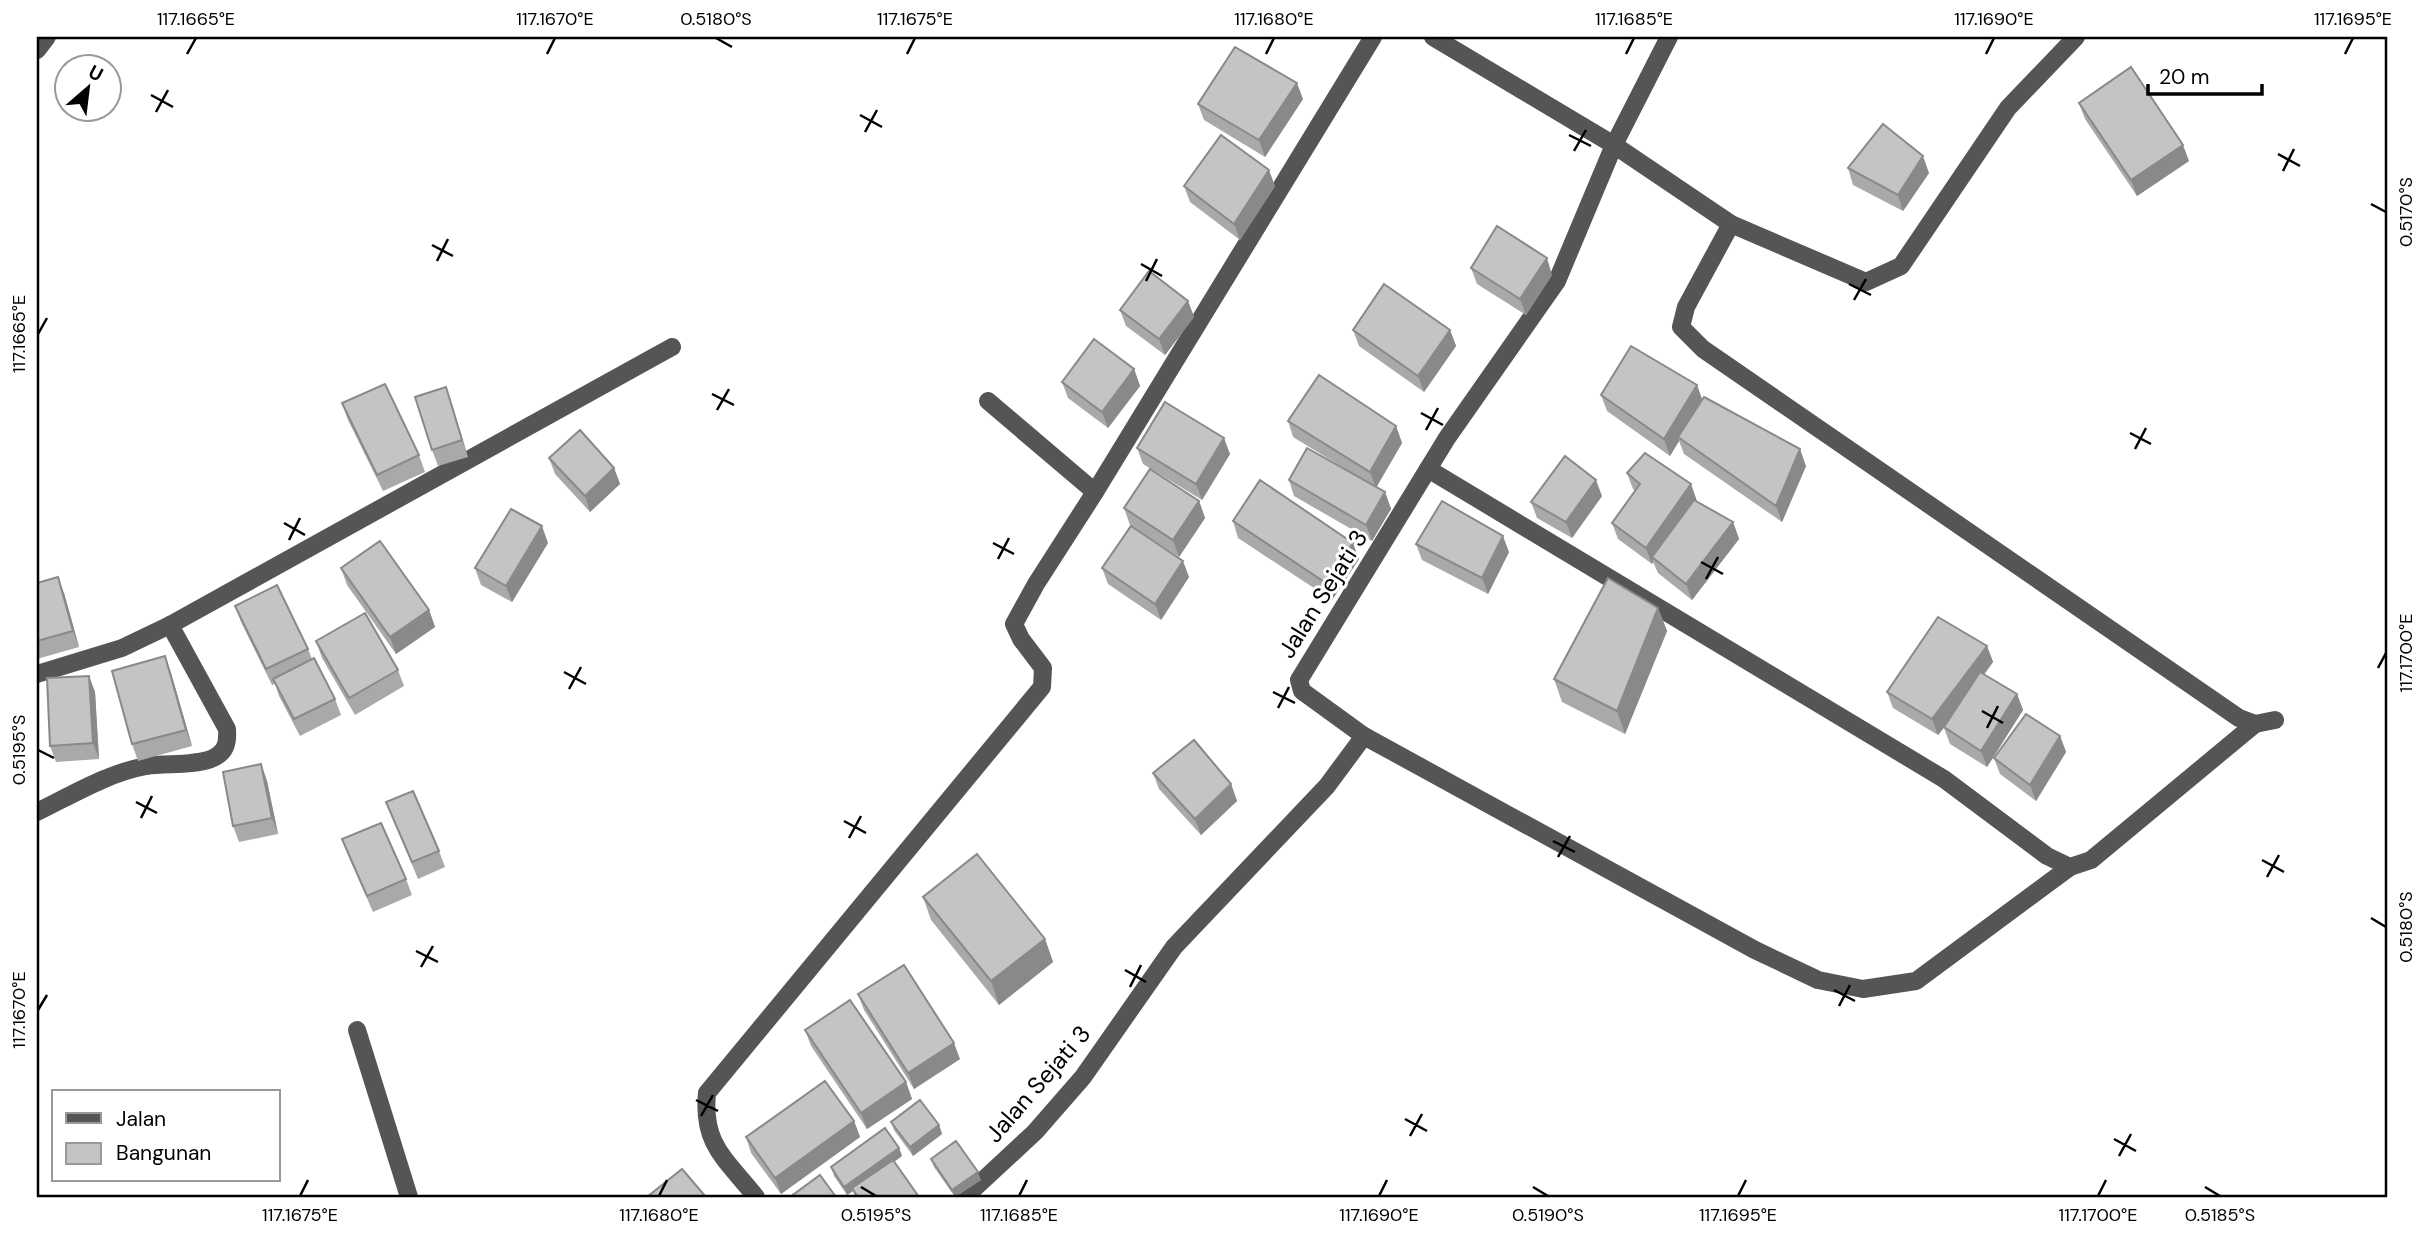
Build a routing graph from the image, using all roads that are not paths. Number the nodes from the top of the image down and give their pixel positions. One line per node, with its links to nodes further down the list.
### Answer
1 (47, 37): 6 (street)
2 (1373, 37): 12 (street)
3 (1433, 37): 7 (street)
4 (1669, 37): 7 (street, Jalan Sejati 3)
5 (2076, 37): 8 (street)
6 (37, 50)
7 (1614, 145): 8 (street); 11 (street, Jalan Sejati 3)
8 (1731, 224): 16 (street)
9 (672, 347): 13 (street)
10 (988, 401): 12 (street)
11 (1428, 469): 17 (street, Jalan Sejati 3); 19 (street)
12 (1095, 492): 22 (street)
13 (170, 625): 14 (street); 18 (street)
14 (37, 674)
15 (2275, 720): 16 (street)
16 (2255, 724): 19 (street)
17 (1364, 736): 19 (street); 23 (street, Jalan Sejati 3)
18 (37, 812)
19 (2070, 867)
20 (357, 1030): 21 (street)
21 (409, 1197)
22 (756, 1197)
23 (965, 1197)

